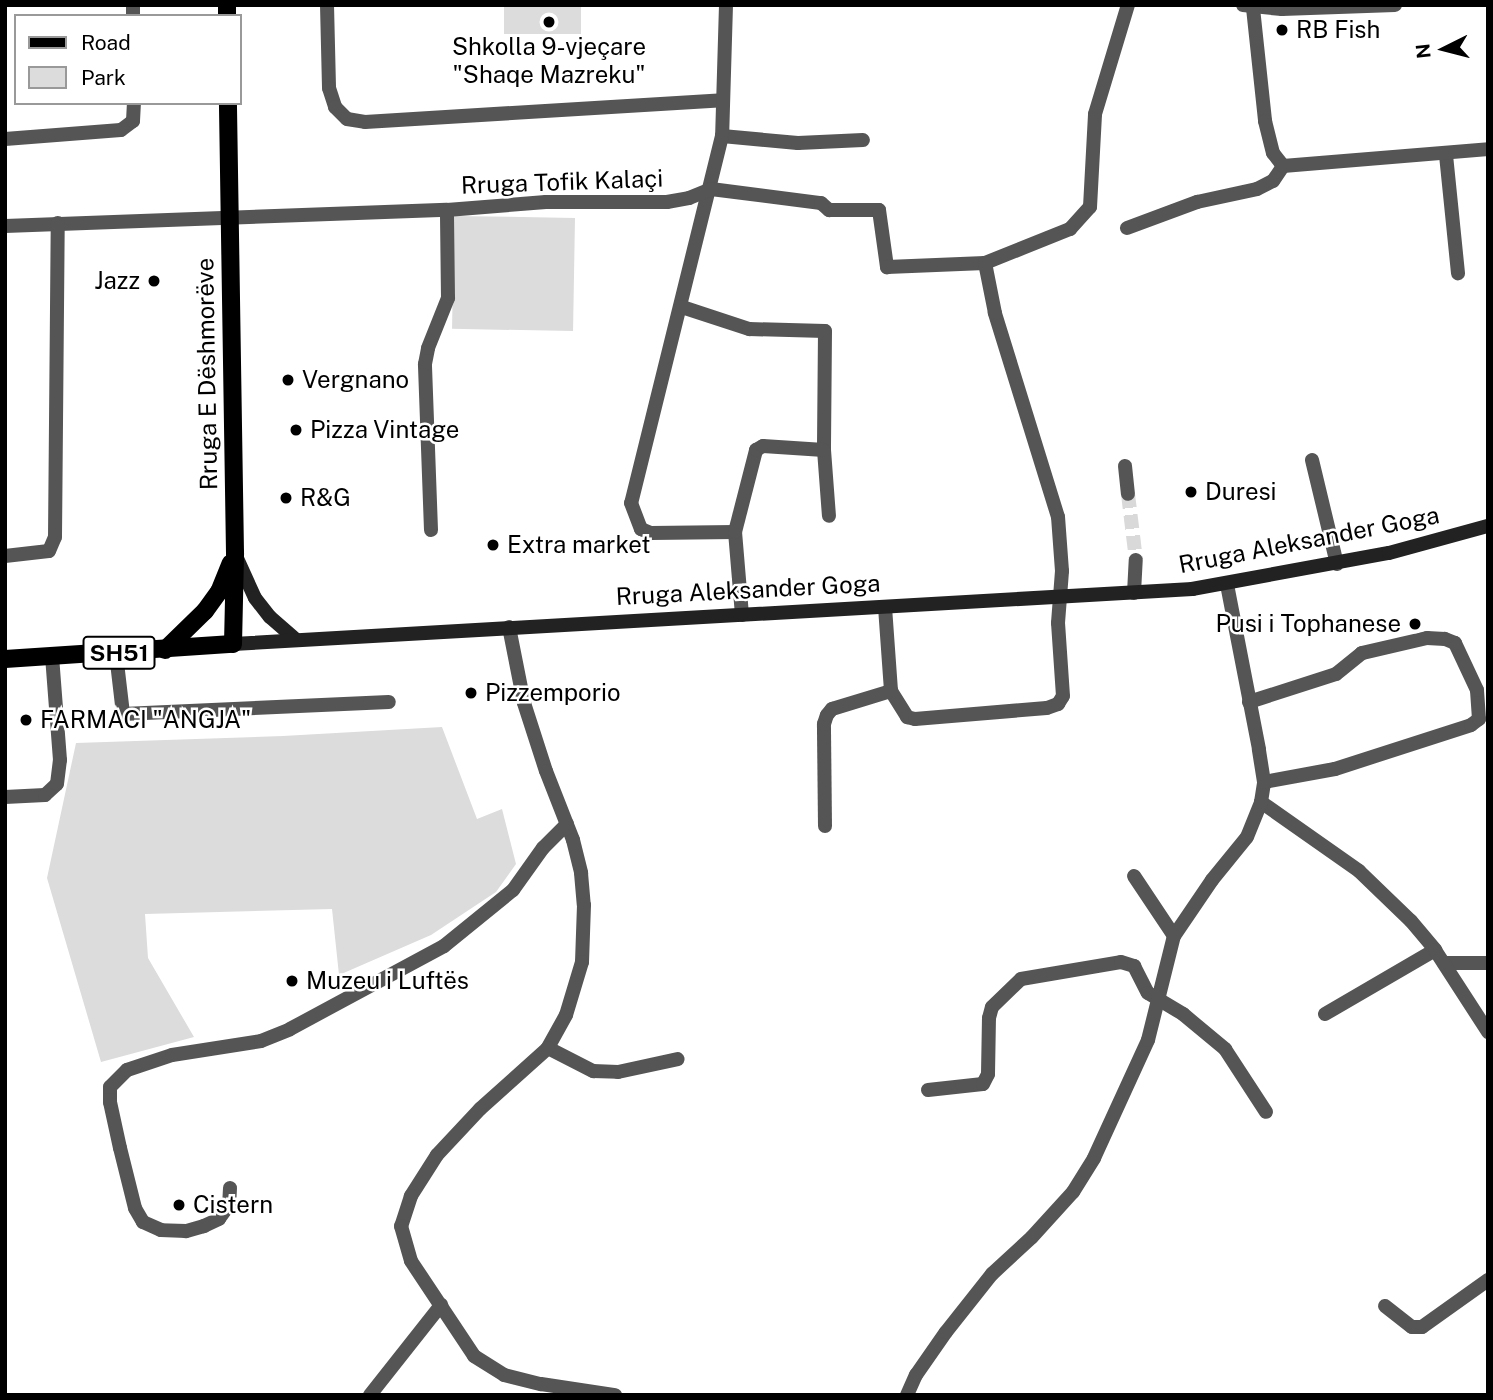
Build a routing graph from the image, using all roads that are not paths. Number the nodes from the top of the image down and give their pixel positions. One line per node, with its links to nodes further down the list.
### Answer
1 (327, 5): 6 (street)
2 (726, 5): 6 (street)
3 (1128, 5): 21 (street)
4 (1395, 5): 5 (street)
5 (1248, 6): 14 (street)
6 (722, 100): 9 (street)
7 (134, 105): 10 (street)
8 (228, 105): 17 (main road, Rruga E Dëshmorëve)
9 (722, 135): 11 (street); 15 (street)
10 (5, 139)
11 (863, 140)
12 (1488, 149): 13 (street)
13 (1446, 155): 14 (street); 22 (street)
14 (1283, 166): 20 (street)
15 (711, 189): 16 (street, Rruga Tofik Kalaçi); 21 (street); 23 (street)
16 (447, 210): 17 (street, Rruga Tofik Kalaçi); 30 (street)
17 (229, 216): 18 (street, Rruga Tofik Kalaçi); 32 (main road, Rruga E Dëshmorëve)
18 (58, 223): 19 (street, Rruga Tofik Kalaçi); 33 (street)
19 (5, 226)
20 (1127, 228)
21 (985, 263): 38 (street)
22 (1458, 273)
23 (682, 307): 24 (street); 31 (street)
24 (824, 450): 28 (street); 31 (street)
25 (1312, 460): 35 (street)
26 (1125, 466): 27 (street)
27 (1128, 494)
28 (829, 516)
29 (1488, 526): 35 (main road, Rruga Aleksander Goga / SH51)
30 (431, 530)
31 (735, 533): 40 (street)
32 (235, 553): 42 (main road); 43 (main road, Rruga E Dëshmorëve); 44 (main road)
33 (5, 556)
34 (1136, 560): 37 (street)
35 (1336, 564): 36 (main road, Rruga Aleksander Goga / SH51)
36 (1227, 584): 37 (main road, Rruga Aleksander Goga / SH51); 50 (street)
37 (1134, 593): 38 (main road, Rruga Aleksander Goga / SH51)
38 (1058, 599): 39 (main road, Rruga Aleksander Goga / SH51); 48 (street)
39 (885, 607): 40 (main road, Rruga Aleksander Goga / SH51); 48 (street)
40 (742, 615): 41 (main road, Rruga Aleksander Goga / SH51)
41 (509, 627): 42 (main road, Rruga Aleksander Goga / SH51); 54 (street)
42 (296, 640): 43 (main road, Rruga Aleksander Goga / SH51)
43 (233, 644): 44 (main road, Rruga Aleksander Goga / SH51)
44 (165, 650): 45 (main road, Rruga Aleksander Goga / SH51)
45 (116, 654): 46 (main road, Rruga Aleksander Goga / SH51); 49 (street)
46 (51, 657): 47 (main road, Rruga Aleksander Goga / SH51); 52 (street)
47 (5, 659)
48 (891, 691): 55 (street)
49 (389, 702)
50 (1249, 702): 51 (street); 51 (street)
51 (1264, 782): 53 (street)
52 (5, 797)
53 (1261, 802): 57 (street); 58 (street)
54 (567, 824): 64 (street); 68 (street)
55 (825, 826)
56 (1134, 876): 57 (street)
57 (1174, 936): 61 (street)
58 (1435, 950): 60 (street); 62 (street)
59 (1488, 963): 60 (street)
60 (1444, 964): 63 (street)
61 (1158, 1001): 66 (street); 67 (street); 74 (street)
62 (1325, 1014)
63 (1488, 1032)
64 (548, 1048): 65 (street); 70 (street)
65 (678, 1059)
66 (928, 1090)
67 (1266, 1112)
68 (230, 1188)
69 (1488, 1280): 71 (street)
70 (441, 1305): 72 (street); 73 (street)
71 (1385, 1306)
72 (370, 1395)
73 (615, 1395)
74 (907, 1395)

